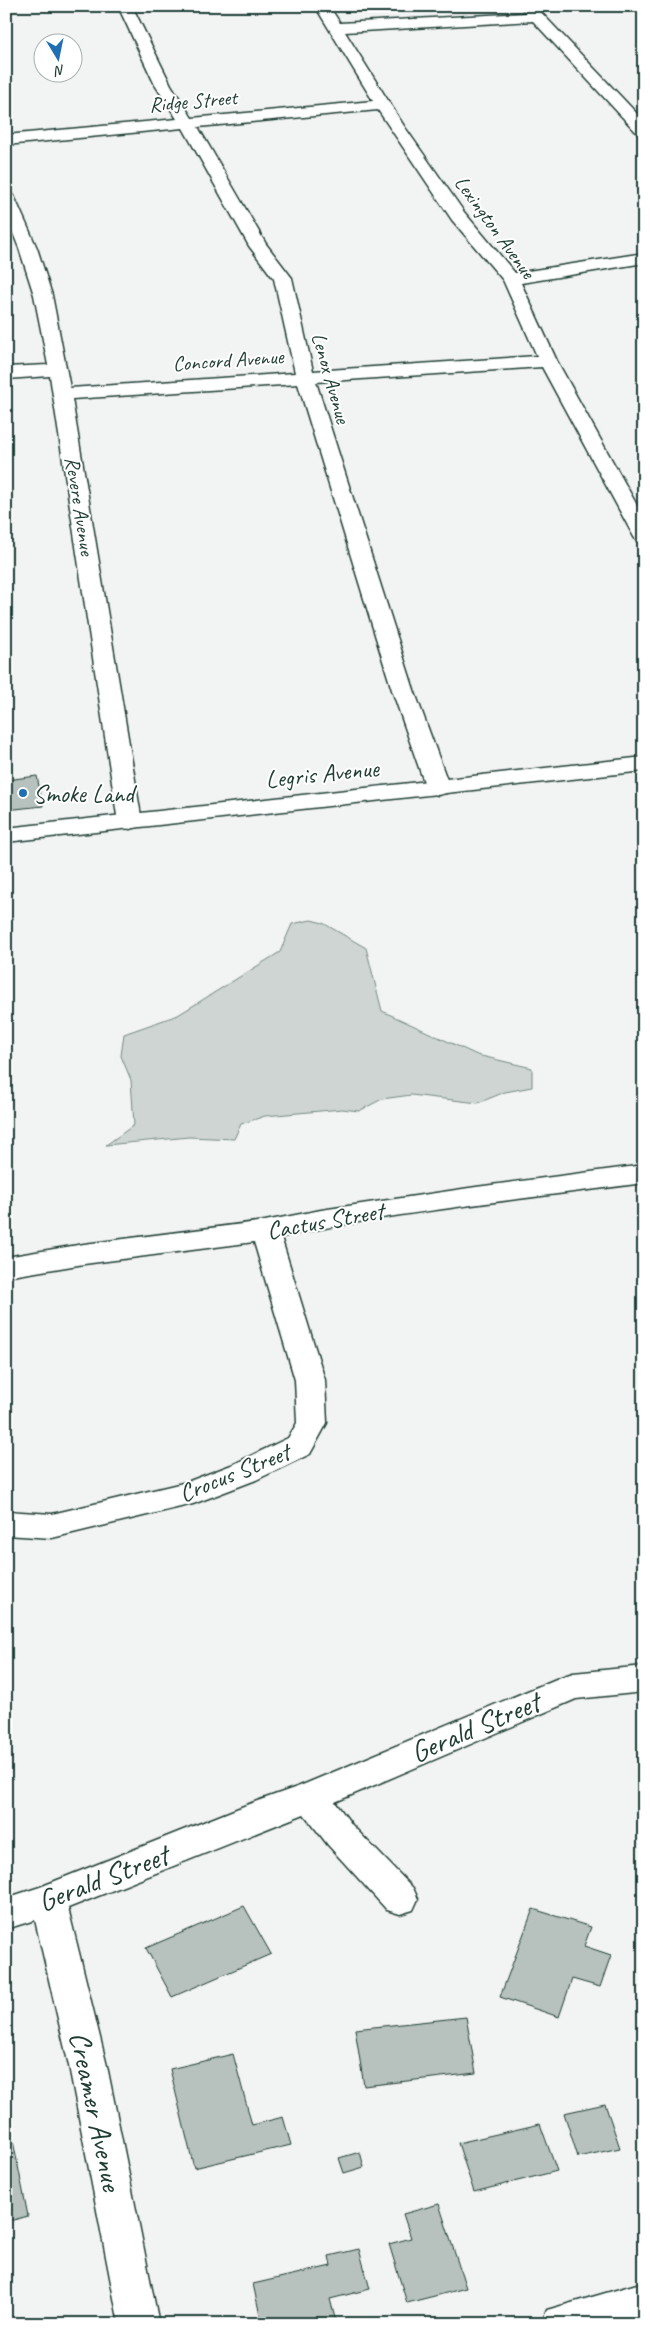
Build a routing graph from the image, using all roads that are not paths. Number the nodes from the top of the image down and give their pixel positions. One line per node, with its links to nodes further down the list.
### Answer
1 (125, 6): 6 (street, Lenox Avenue)
2 (322, 6): 4 (street, Lexington Avenue)
3 (531, 12): 4 (street); 7 (street)
4 (335, 28): 5 (street, Lexington Avenue)
5 (383, 105): 6 (street, Ridge Street); 11 (street, Lexington Avenue)
6 (187, 122): 8 (street, Ridge Street); 15 (street, Lenox Avenue)
7 (644, 131)
8 (6, 140)
9 (6, 196): 13 (street, Revere Avenue)
10 (641, 262): 11 (street)
11 (511, 279): 12 (street, Lexington Avenue)
12 (548, 361): 15 (street, Concord Avenue); 17 (street, Lexington Avenue)
13 (58, 370): 14 (street); 16 (street, Revere Avenue)
14 (6, 373)
15 (305, 377): 16 (street, Concord Avenue); 19 (street, Lenox Avenue)
16 (62, 394): 20 (street, Revere Avenue)
17 (644, 537)
18 (644, 764): 19 (street, Legris Avenue)
19 (438, 788): 20 (street, Legris Avenue)
20 (130, 822): 21 (street, Legris Avenue)
21 (6, 835)
22 (644, 1174): 23 (street, Cactus Street)
23 (265, 1231): 24 (street, Cactus Street); 25 (street, Crocus Street)
24 (6, 1267)
25 (6, 1523)
26 (644, 1679): 27 (street, Gerald Street)
27 (311, 1797): 28 (street); 29 (street, Gerald Street)
28 (400, 1899)
29 (48, 1900): 30 (street, Gerald Street); 32 (street, Creamer Avenue)
30 (6, 1914)
31 (644, 2301): 33 (street)
32 (139, 2324)
33 (561, 2324)

